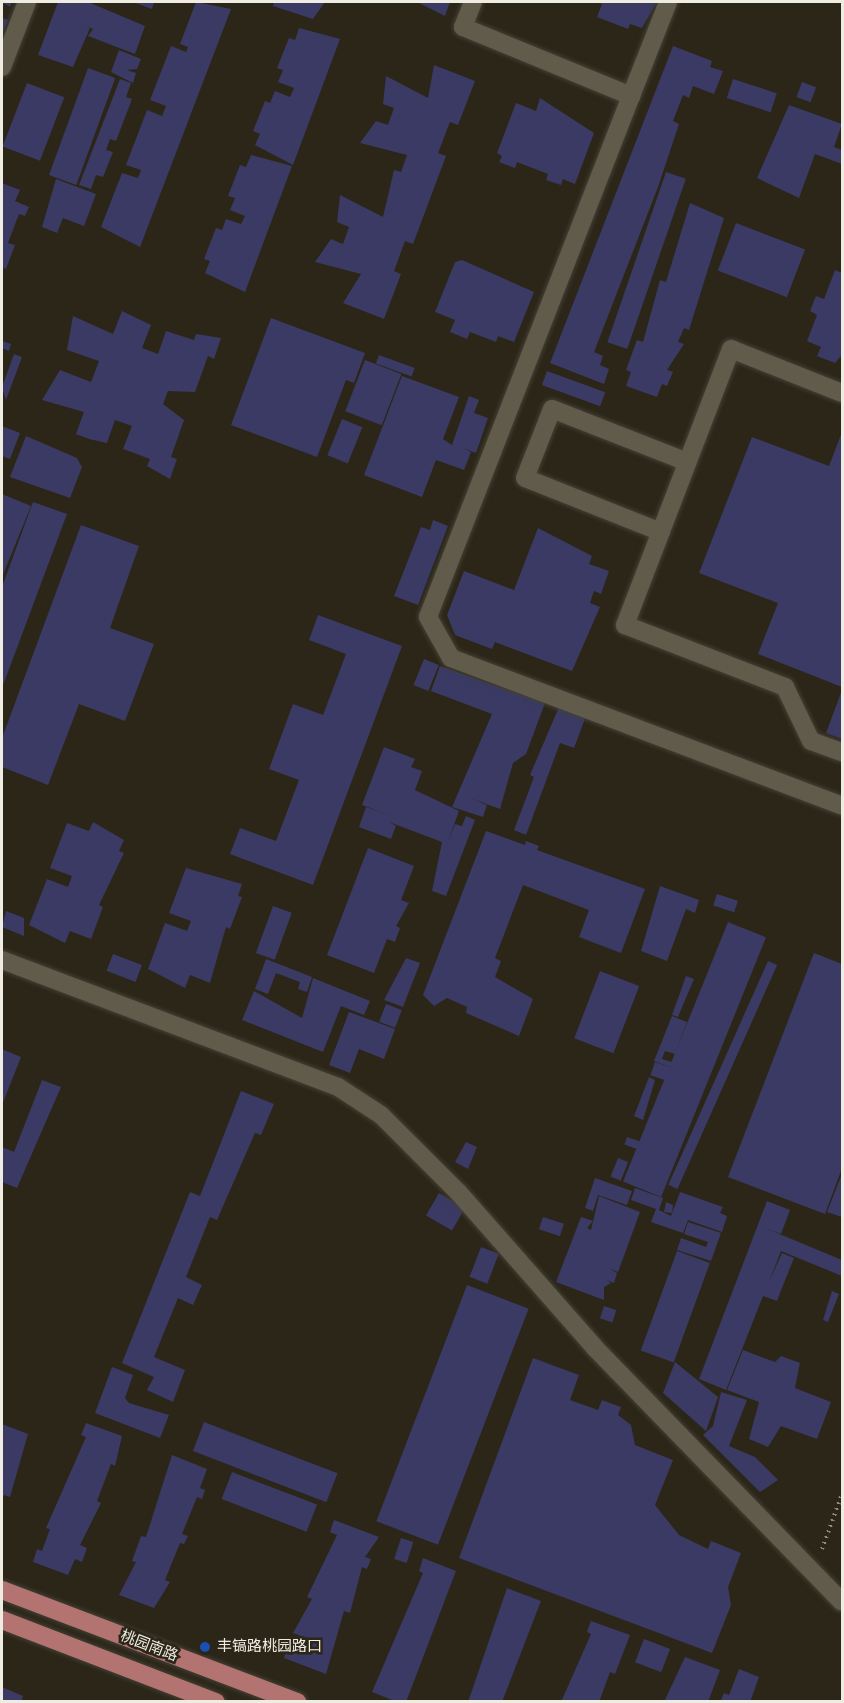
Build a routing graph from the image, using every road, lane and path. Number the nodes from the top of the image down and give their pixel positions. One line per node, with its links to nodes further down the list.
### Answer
1 (27, 2): 4 (street)
2 (473, 2): 5 (street)
3 (668, 2): 5 (street)
4 (2, 63)
5 (631, 96): 10 (street)
6 (843, 393): 7 (street)
7 (687, 462): 8 (street); 8 (street)
8 (661, 532): 9 (street)
9 (843, 752)
10 (843, 806)
11 (2, 960): 15 (street)
12 (842, 1496): 13 (path)
13 (820, 1553)
14 (2, 1590): 18 (main road, 桃园南路)
15 (843, 1602)
16 (2, 1620): 17 (main road, 桃园南路)
17 (216, 1701)
18 (297, 1701)

